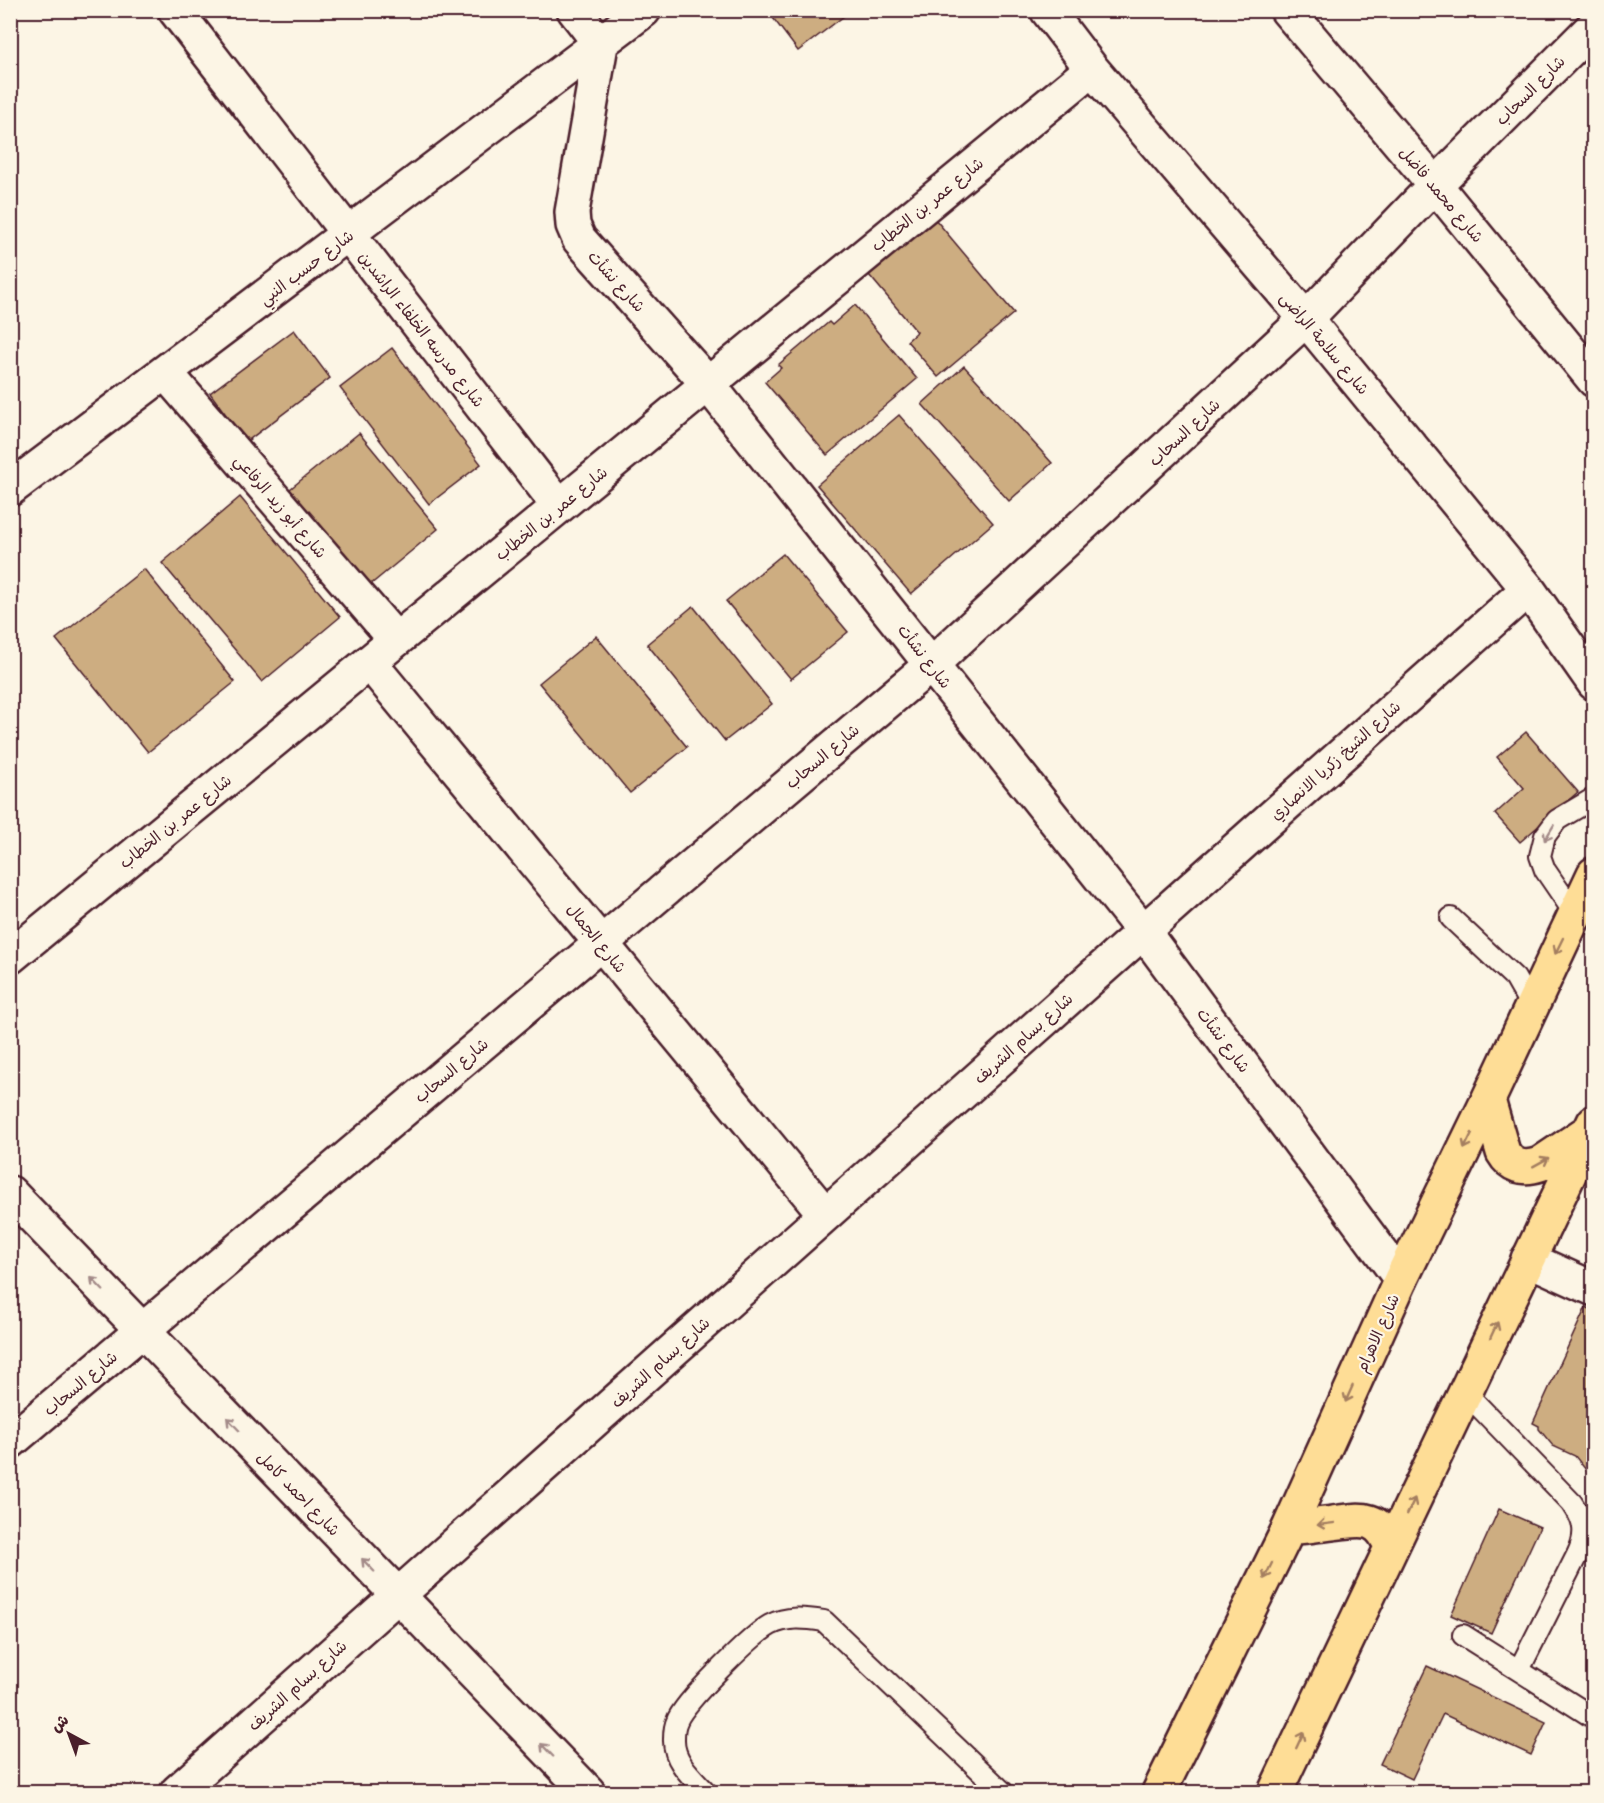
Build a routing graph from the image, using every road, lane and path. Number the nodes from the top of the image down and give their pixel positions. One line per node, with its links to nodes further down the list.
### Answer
1 (175, 10): 10 (street, شارع مدرسه الخلفاء الراشدين)
2 (574, 10): 7 (street)
3 (644, 10): 7 (street, شارع حسب النبي)
4 (1047, 10): 8 (street, شارع سلامة الراضى)
5 (1287, 10): 9 (street, شارع محمد فاضل)
6 (1593, 26): 9 (street, شارع السحاب)
7 (601, 45): 10 (street, شارع حسب النبي); 14 (street, شارع نشأت)
8 (1092, 69): 11 (street, شارع سلامة الراضى); 14 (street, شارع عمر بن الخطاب)
9 (1435, 185): 11 (street, شارع السحاب); 13 (street, شارع محمد فاضل)
10 (349, 234): 12 (street, شارع حسب النبي); 16 (street, شارع مدرسه الخلفاء الراشدين)
11 (1306, 319): 17 (street, شارع سلامة الراضى); 20 (street, شارع السحاب)
12 (165, 372): 15 (street, شارع حسب النبي); 18 (street, شارع أبو زيد الرفاعي)
13 (1593, 380)
14 (708, 384): 16 (street, شارع عمر بن الخطاب); 20 (street, شارع نشأت)
15 (10, 489)
16 (559, 506): 18 (street, شارع عمر بن الخطاب)
17 (1528, 589): 21 (street, شارع سلامة الراضى); 26 (street, شارع الشيخ زكريا الانصاري)
18 (396, 640): 19 (street, شارع عمر بن الخطاب)
19 (369, 662): 27 (street, شارع الجمال); 28 (street, شارع عمر بن الخطاب)
20 (932, 664): 26 (street, شارع نشأت); 27 (street, شارع السحاب)
21 (1593, 683)
22 (1593, 798): 24 (lane, one-way to 24)
23 (1593, 874): 24 (main road, شارع الاهرام)
24 (1575, 914): 29 (main road, شارع الاهرام, one-way to 29)
25 (1451, 918): 29 (lane)
26 (1143, 931): 33 (street, شارع بسام الشريف); 35 (street, شارع نشأت)
27 (601, 943): 33 (street, شارع الجمال); 37 (street, شارع السحاب)
28 (10, 957)
29 (1531, 1006): 30 (main road, شارع الاهرام)
30 (1488, 1100): 31 (main road, one-way to 31); 35 (main road, شارع الاهرام, one-way to 35)
31 (1591, 1126): 34 (main road)
32 (10, 1193): 37 (street, شارع احمد كامل, one-way to 32)
33 (825, 1214): 42 (street, شارع بسام الشريف)
34 (1528, 1259): 36 (street); 38 (main road, one-way to 34)
35 (1401, 1279): 40 (main road, شارع الاهرام, one-way to 40)
36 (1593, 1289)
37 (142, 1330): 39 (street, شارع السحاب); 42 (street, شارع احمد كامل, one-way to 37)
38 (1465, 1392): 41 (main road, one-way to 38); 44 (lane)
39 (10, 1442)
40 (1289, 1528): 41 (main road, one-way to 40); 50 (main road, شارع الاهرام, one-way to 50)
41 (1391, 1547): 51 (main road, one-way to 41)
42 (398, 1595): 46 (street, شارع بسام الشريف); 47 (street, شارع احمد كامل, one-way to 42)
43 (1463, 1635): 44 (lane)
44 (1519, 1670): 45 (lane)
45 (1593, 1718)
46 (177, 1792)
47 (588, 1792)
48 (706, 1792): 49 (lane)
49 (1003, 1792)
50 (1159, 1792)
51 (1275, 1792)

